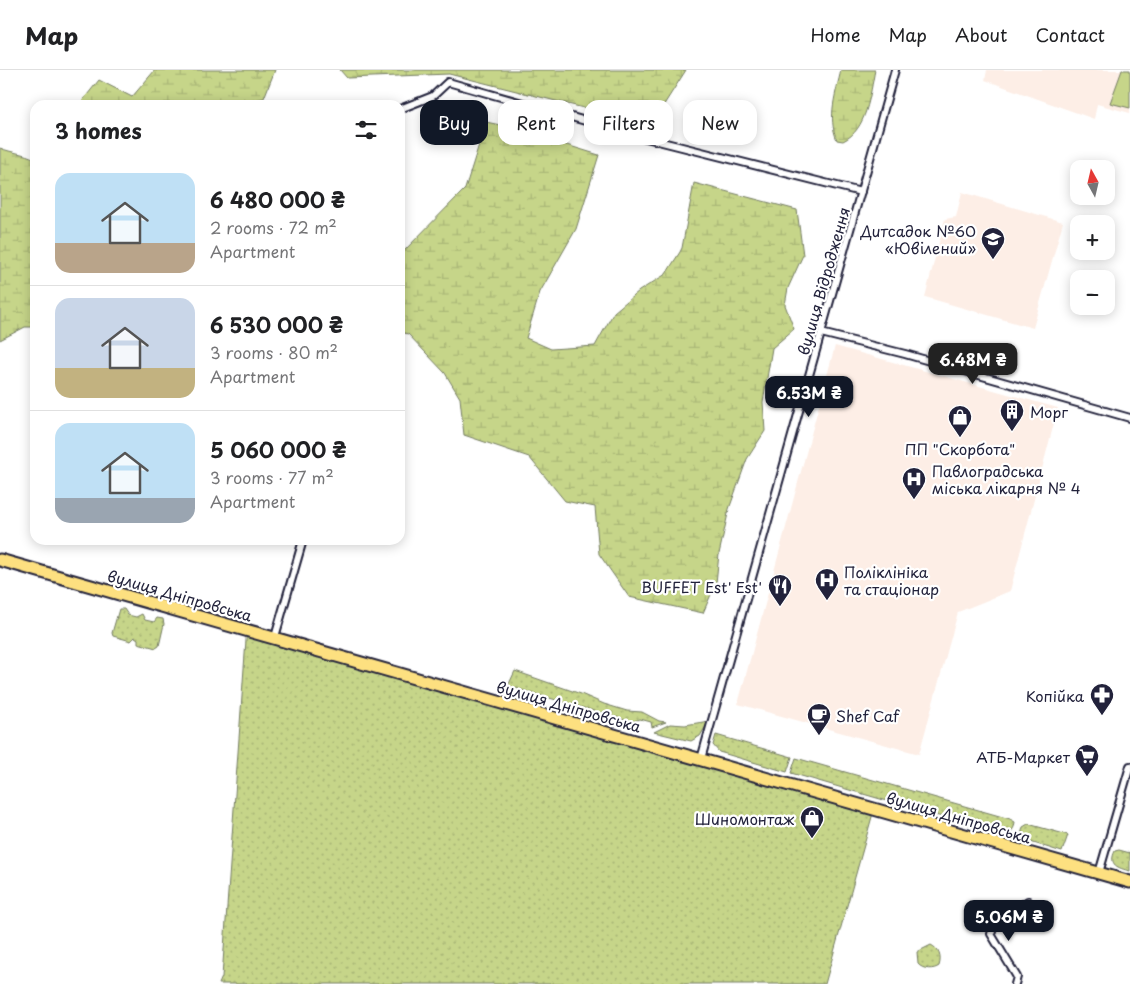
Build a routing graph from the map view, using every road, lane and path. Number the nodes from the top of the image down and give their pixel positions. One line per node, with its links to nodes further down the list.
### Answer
1 (895, 70): 3 (street, вулиця Відродження)
2 (405, 107): 3 (street)
3 (861, 192): 4 (street, вулиця Відродження)
4 (821, 334): 5 (street); 9 (street, вулиця Відродження)
5 (1130, 418)
6 (302, 545): 8 (street)
7 (0, 560): 8 (highway, вулиця Дніпровська)
8 (275, 637): 9 (highway, вулиця Дніпровська)
9 (701, 759): 11 (highway, вулиця Дніпровська)
10 (1130, 766): 11 (street)
11 (1099, 873): 12 (highway, вулиця Дніпровська)
12 (1130, 882)
13 (1028, 901): 14 (street)
14 (1015, 984)

